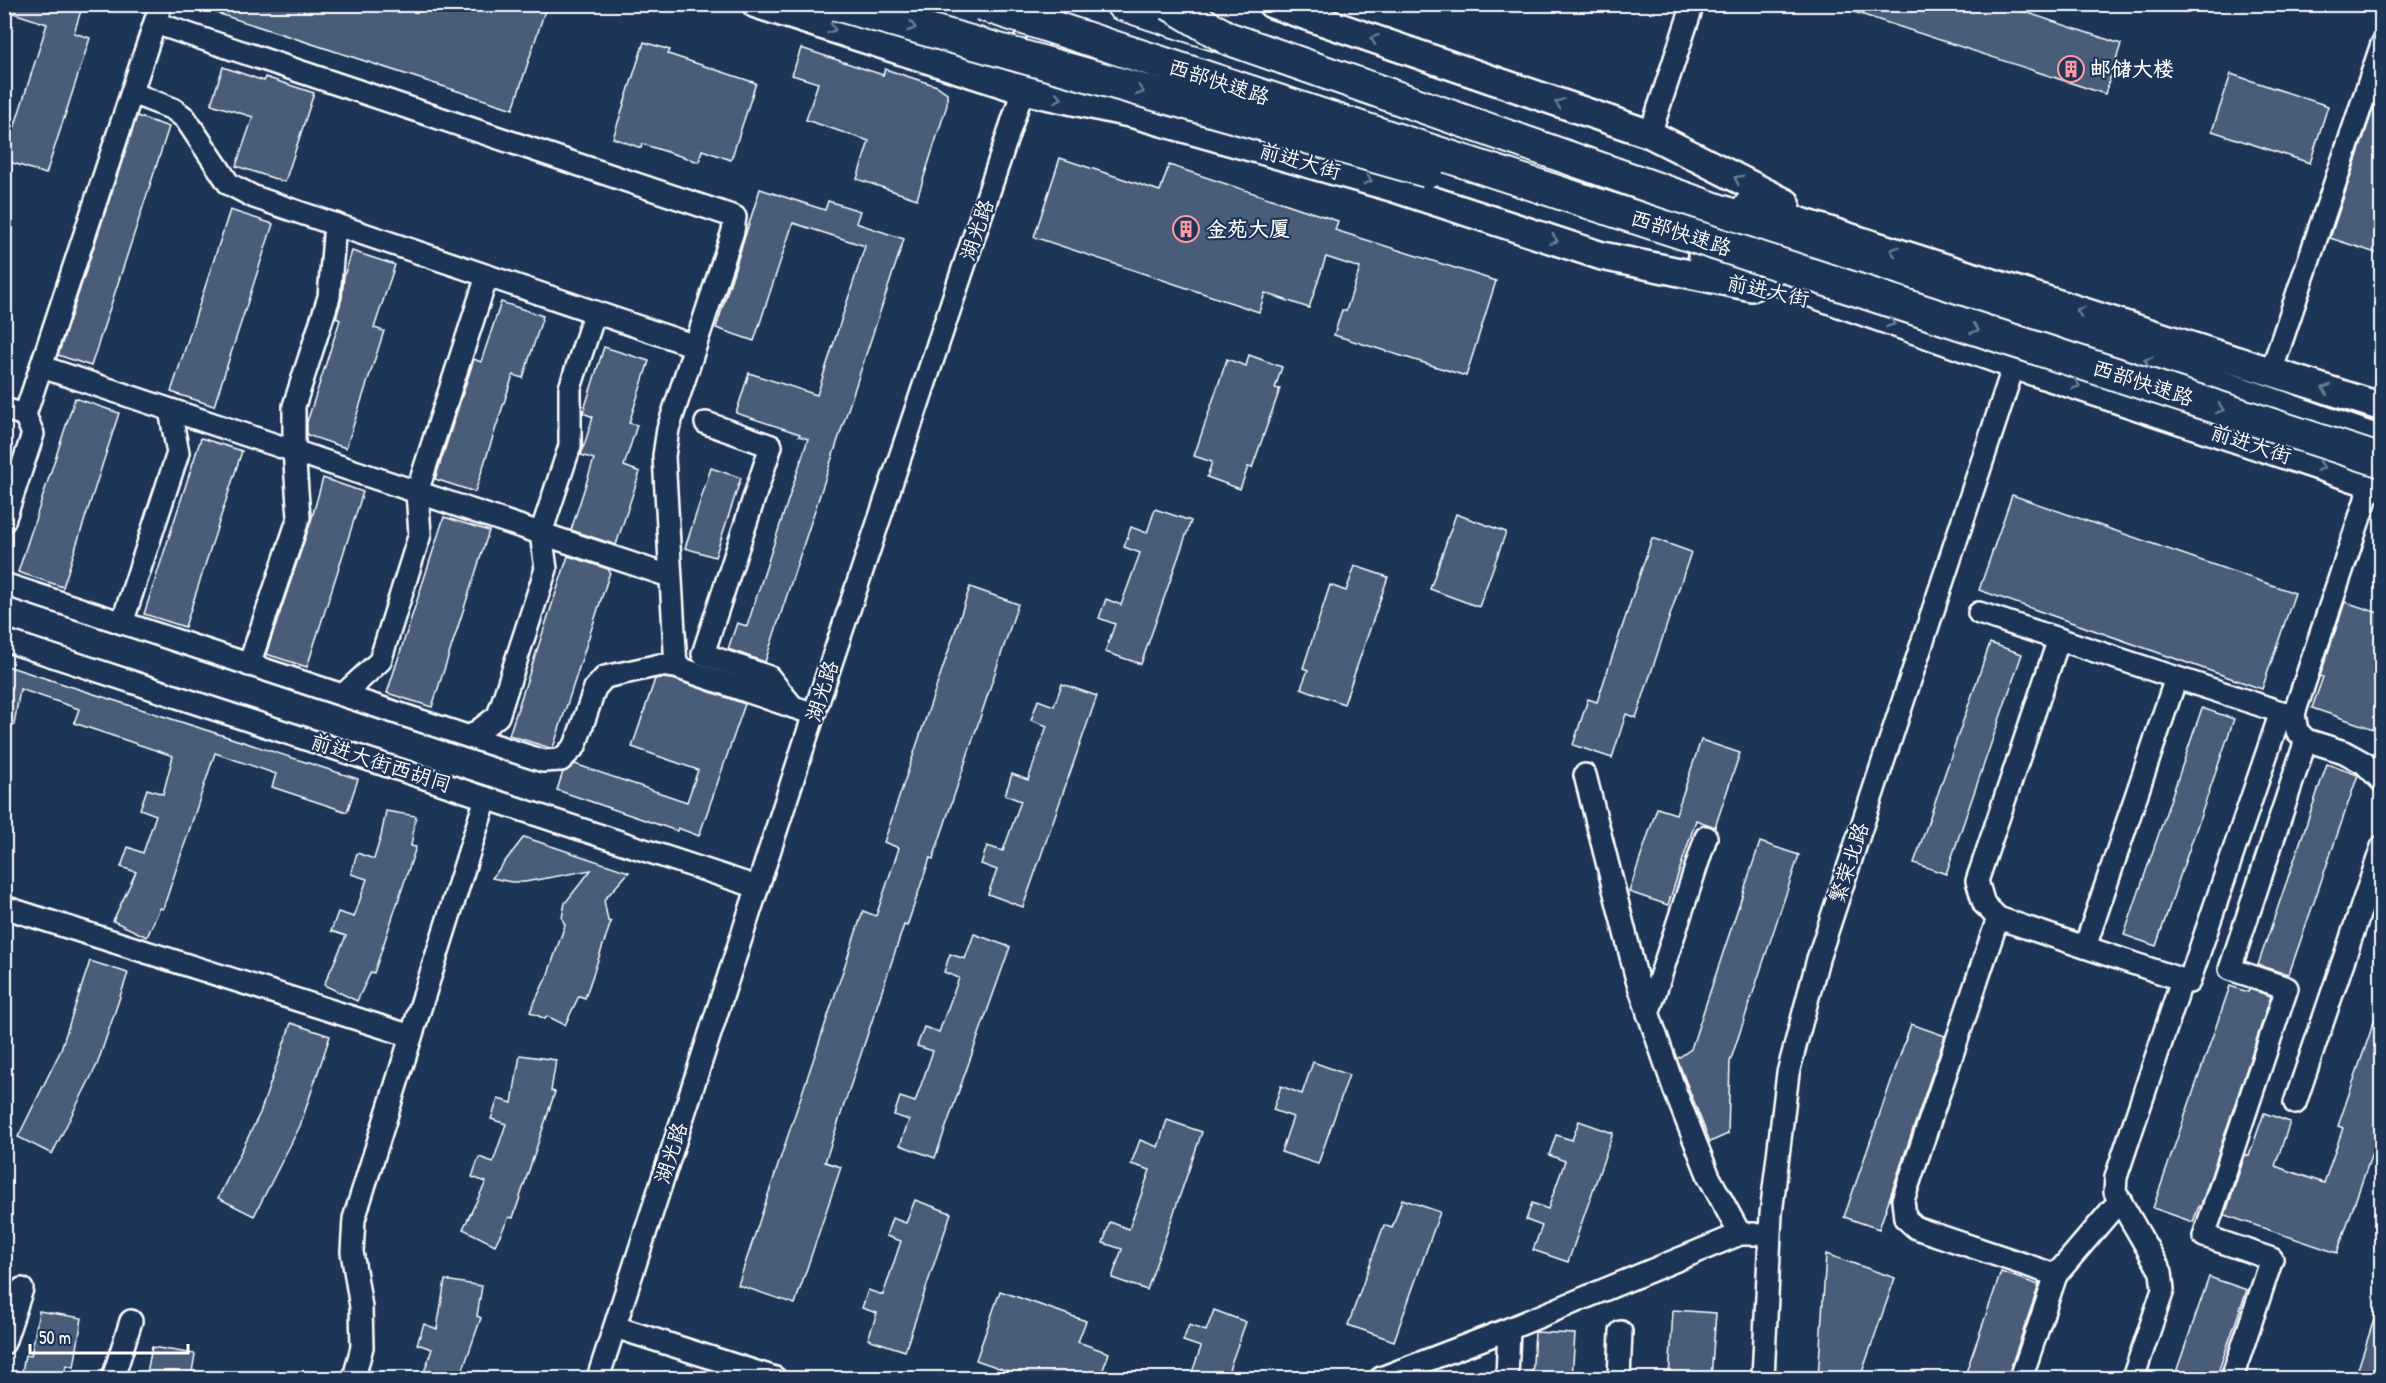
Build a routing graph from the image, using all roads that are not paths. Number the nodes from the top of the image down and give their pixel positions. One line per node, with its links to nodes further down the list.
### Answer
1 (756, 4): 16 (main road, 前进大街, one-way to 16)
2 (836, 4): 20 (highway, one-way to 20, bridge)
3 (940, 4): 12 (main road, 前进大街)
4 (981, 4): 20 (highway, 西部快速路, bridge)
5 (1049, 4): 12 (street, 湖光路)
6 (1122, 4): 13 (highway, 西部快速路, bridge)
7 (1151, 4): 21 (main road)
8 (1170, 4): 13 (highway, bridge)
9 (1272, 4): 18 (main road, one-way to 9)
10 (1693, 4): 18 (street)
11 (158, 14): 17 (street); 25 (street)
12 (1040, 36): 16 (street, 湖光路); 23 (main road, 前进大街)
13 (1227, 38): 34 (highway, 西部快速路, one-way to 13)
14 (2382, 44): 15 (street)
15 (2375, 89): 28 (street)
16 (1023, 90): 23 (main road, 前进大街, one-way to 23); 52 (street, 湖光路)
17 (132, 93): 19 (street); 27 (street)
18 (1650, 134): 21 (main road, one-way to 18)
19 (335, 224): 22 (street); 35 (street)
20 (1698, 238): 36 (highway, 西部快速路, one-way to 36, bridge)
21 (1865, 242): 28 (main road, one-way to 21)
22 (487, 276): 24 (street); 37 (street)
23 (1847, 307): 26 (main road, 前进大街, one-way to 26)
24 (596, 312): 25 (street); 39 (street)
25 (695, 346): 40 (street)
26 (2014, 365): 36 (main road, 前进大街, one-way to 36); 70 (street, 繁荣北路)
27 (42, 367): 31 (street); 32 (street)
28 (2271, 372): 29 (main road, one-way to 28)
29 (2382, 407)
30 (4, 409): 32 (street)
31 (170, 410): 35 (street); 43 (street)
32 (25, 415): 38 (street)
33 (706, 423): 50 (street)
34 (2382, 443)
35 (294, 451): 37 (street); 46 (street)
36 (2378, 477): 51 (street)
37 (417, 492): 39 (street); 49 (street)
38 (4, 521)
39 (541, 534): 40 (street); 53 (street)
40 (669, 576): 47 (street)
41 (4, 584): 43 (street)
42 (1979, 613): 44 (street)
43 (122, 623): 46 (street)
44 (2059, 639): 48 (street); 62 (street)
45 (4, 640): 57 (street, 前进大街西胡同)
46 (249, 664): 49 (street)
47 (676, 667): 50 (street); 53 (street)
48 (2176, 678): 51 (street); 63 (street)
49 (343, 695): 53 (street)
50 (793, 707): 52 (street)
51 (2287, 713): 54 (street); 64 (street)
52 (814, 714): 60 (street, 湖光路)
53 (470, 737)
54 (2306, 740): 56 (street); 89 (street)
55 (1585, 775): 65 (street)
56 (2382, 781)
57 (486, 798): 60 (street, 前进大街西胡同); 66 (street)
58 (1706, 837): 65 (street)
59 (2382, 847): 67 (street)
60 (757, 886): 74 (street, 湖光路)
61 (4, 907): 66 (street)
62 (1998, 918): 63 (street); 71 (street)
63 (2085, 947): 64 (street)
64 (2182, 980): 68 (street)
65 (1648, 1014): 69 (street)
66 (411, 1036): 80 (street)
67 (2295, 1103)
68 (2120, 1200): 71 (street); 88 (street)
69 (1740, 1234): 70 (street); 75 (street)
70 (1770, 1235): 86 (street, 繁荣北路)
71 (2056, 1275): 87 (street)
72 (22, 1290): 77 (street)
73 (131, 1321): 79 (street)
74 (615, 1327): 81 (street, 湖光路); 82 (street)
75 (1509, 1329): 78 (street); 84 (street)
76 (1621, 1332): 85 (street)
77 (4, 1343)
78 (1407, 1373): 83 (street)
79 (113, 1378)
80 (354, 1378)
81 (598, 1378)
82 (775, 1378)
83 (1381, 1378)
84 (1507, 1378)
85 (1619, 1378)
86 (1763, 1378)
87 (2021, 1378)
88 (2133, 1378)
89 (2232, 1378)

